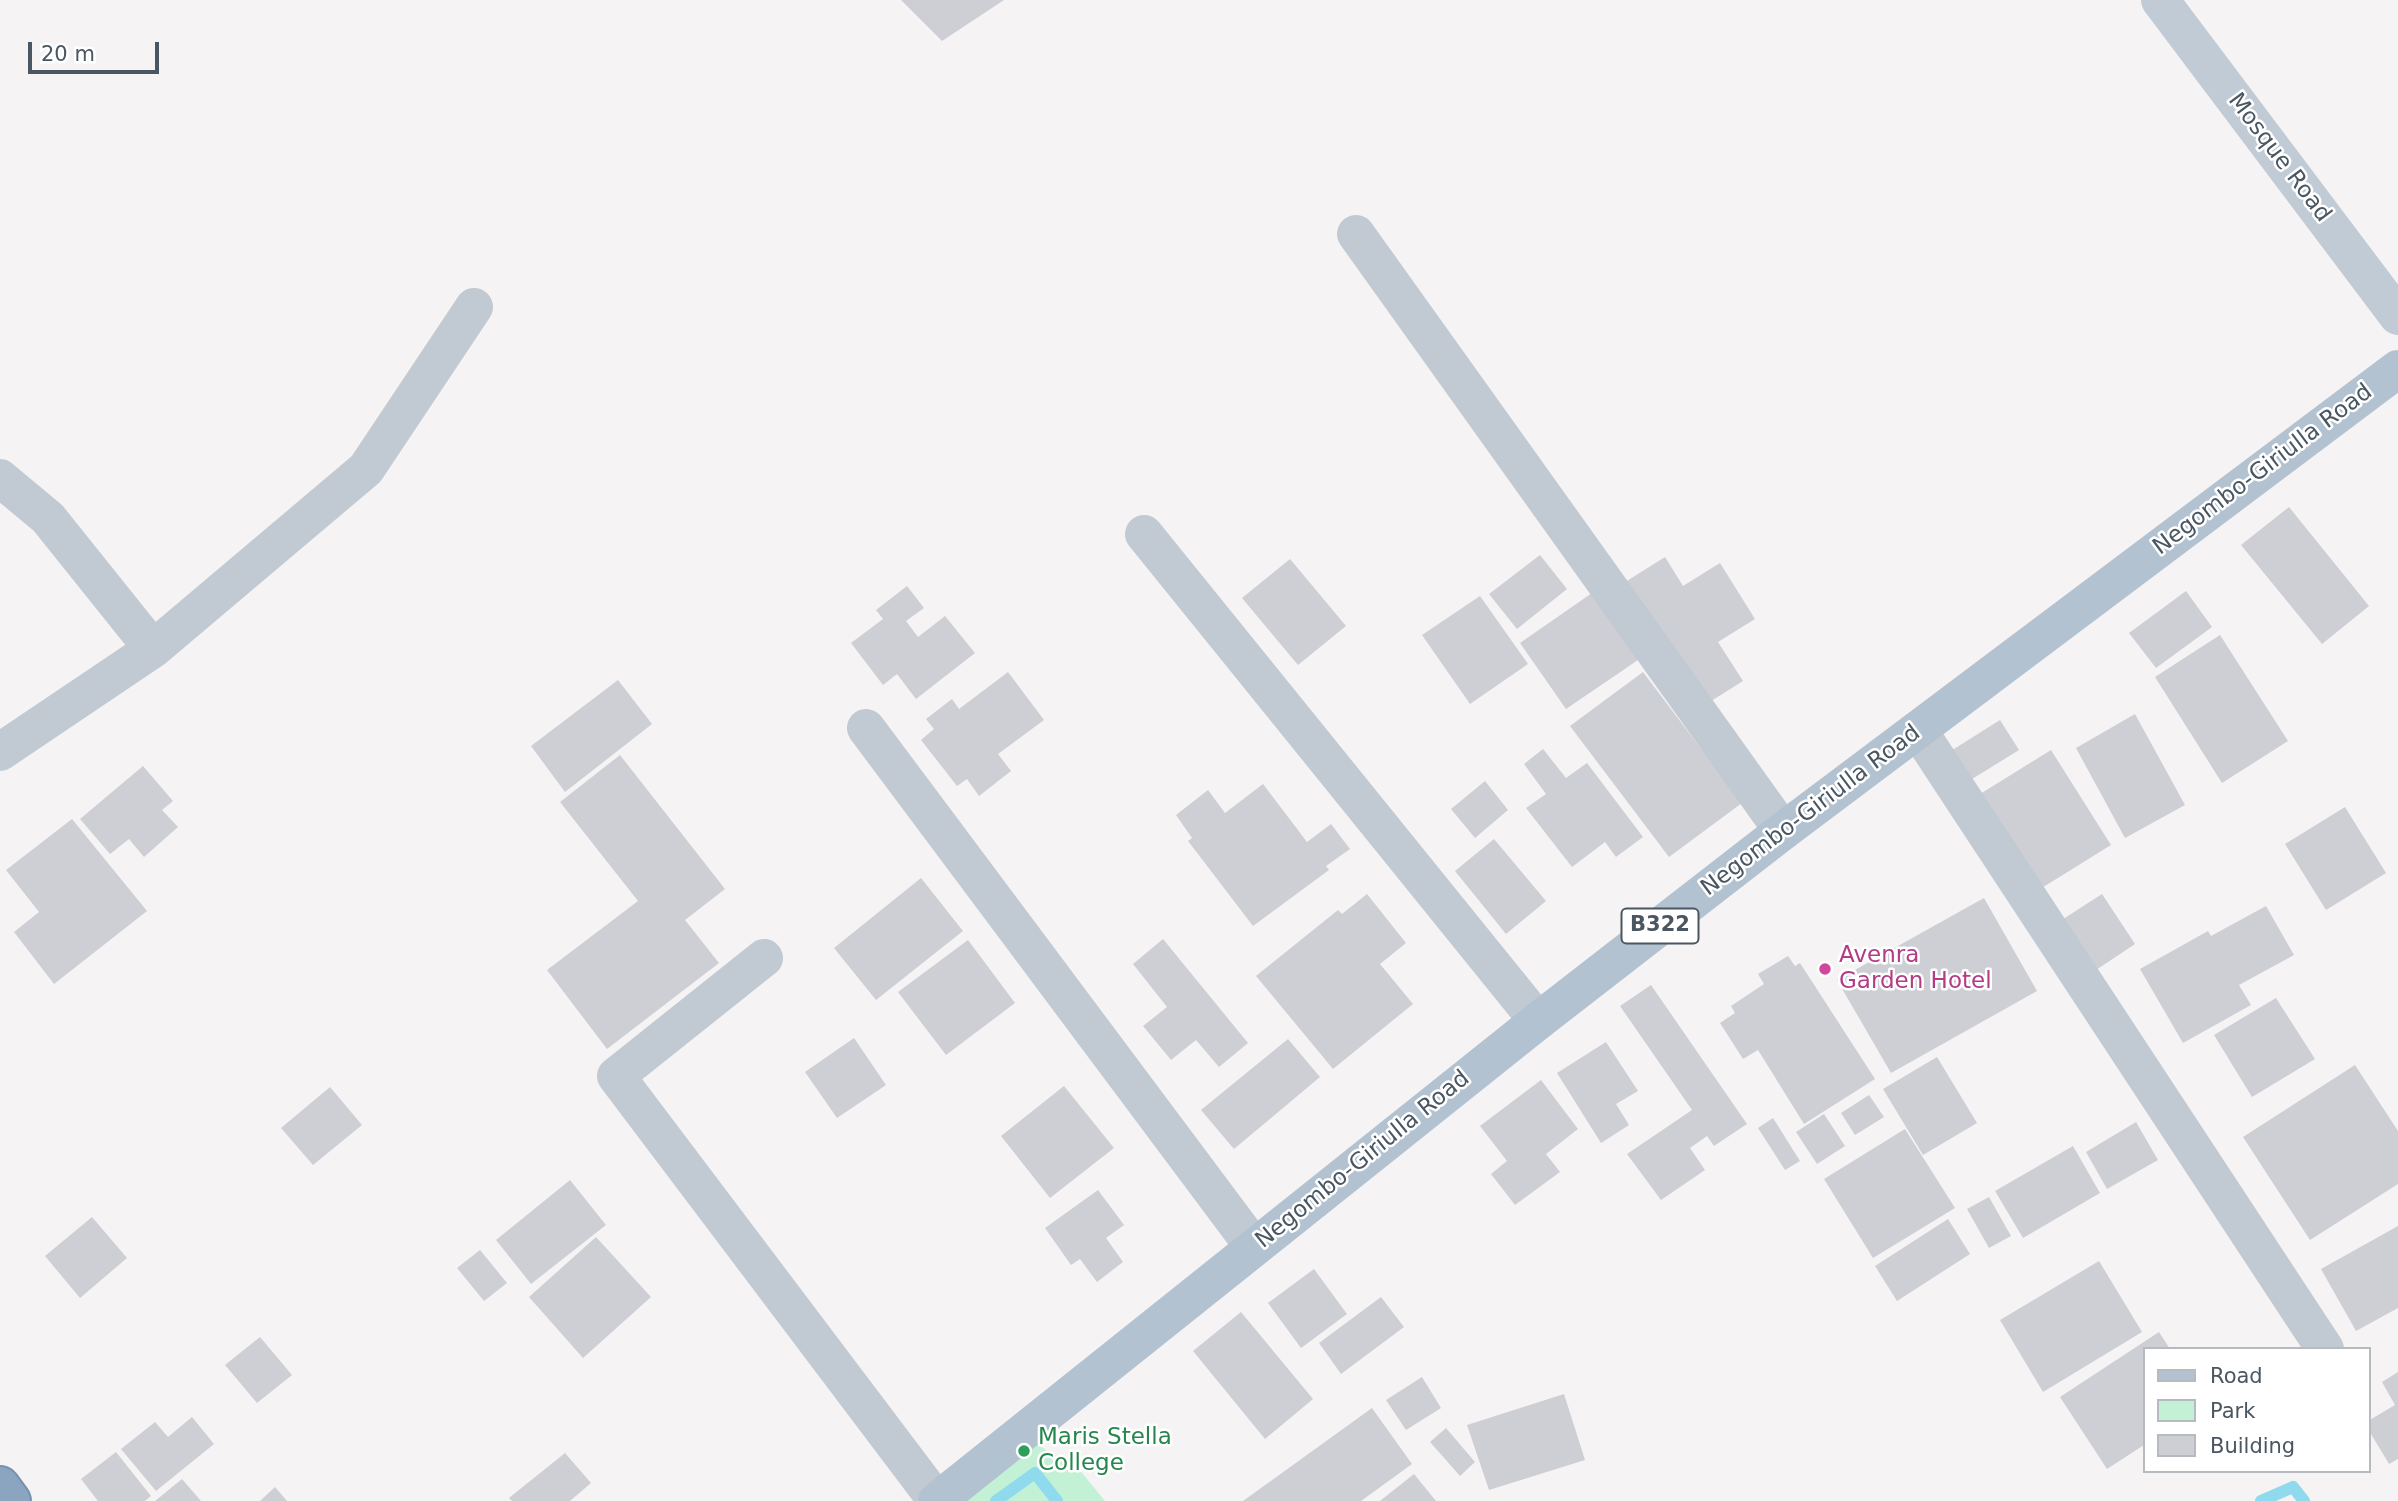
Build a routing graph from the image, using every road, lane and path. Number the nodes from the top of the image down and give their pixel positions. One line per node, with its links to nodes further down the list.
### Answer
1 (2160, 0): 4 (street, Mosque Road)
2 (1356, 234): 12 (street)
3 (474, 307): 8 (street)
4 (2398, 316)
5 (2398, 369): 10 (main road, Negombo-Giriulla Road / B322)
6 (0, 478): 8 (street)
7 (1144, 534): 14 (street)
8 (153, 649): 11 (street)
9 (866, 729): 15 (street)
10 (1917, 730): 12 (main road, Negombo-Giriulla Road / B322); 16 (street)
11 (0, 752)
12 (1783, 831): 14 (main road, Negombo-Giriulla Road / B322)
13 (764, 958): 19 (street)
14 (1538, 1021): 15 (main road, Negombo-Giriulla Road / B322)
15 (1254, 1247): 19 (main road, Negombo-Giriulla Road / B322)
16 (2324, 1347)
17 (0, 1486): 18 (highway)
18 (12, 1501)
19 (937, 1501)

